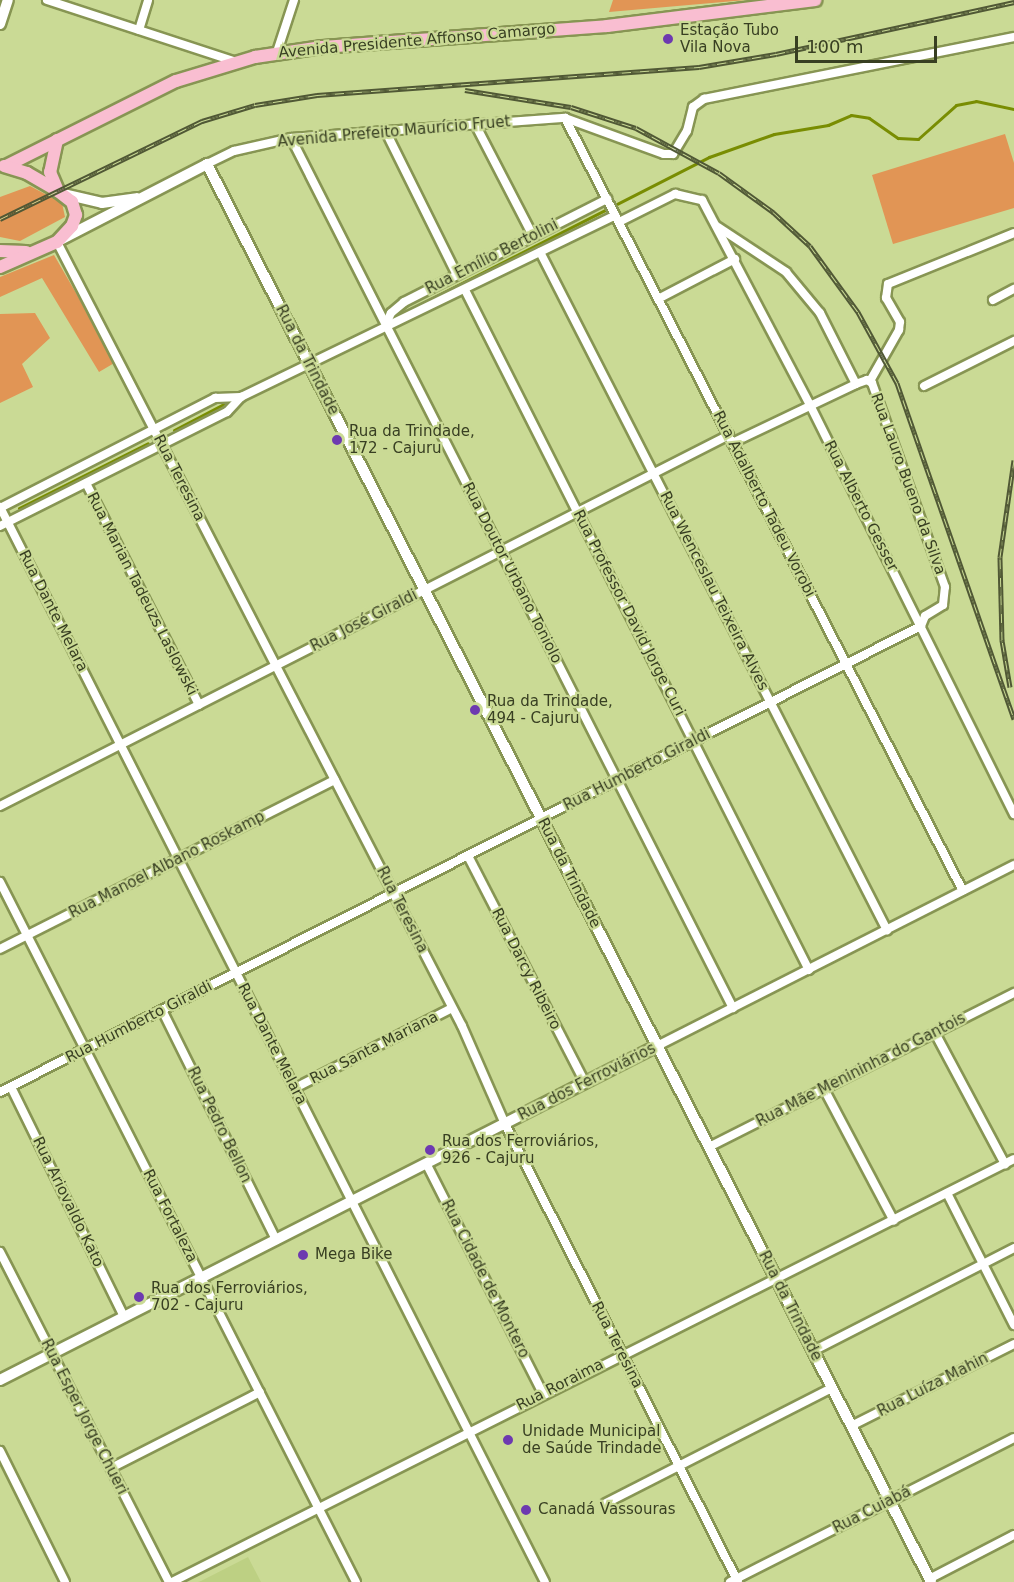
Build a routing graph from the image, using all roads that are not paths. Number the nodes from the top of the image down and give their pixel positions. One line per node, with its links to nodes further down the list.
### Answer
1 (8, 0): 6 (main road)
2 (47, 0): 7 (street)
3 (148, 0): 7 (street)
4 (294, 0): 9 (street)
5 (815, 0): 9 (main road, Avenida Presidente Affonso Camargo)
6 (0, 24)
7 (139, 30): 10 (street)
8 (1014, 38): 11 (street)
9 (277, 52): 10 (main road, Avenida Presidente Affonso Camargo)
10 (234, 61): 15 (main road, Avenida Presidente Affonso Camargo)
11 (565, 118): 12 (street, Avenida Prefeito Maurício Fruet); 20 (street, Rua Adalberto Tadeu Vorobi)
12 (475, 124): 13 (street, Avenida Prefeito Maurício Fruet); 25 (street)
13 (385, 130): 14 (street, Avenida Prefeito Maurício Fruet); 32 (street)
14 (291, 138): 16 (street, Avenida Prefeito Maurício Fruet); 37 (street, Rua Doutor Urbano Toniolo)
15 (57, 140): 17 (main road, Avenida Presidente Affonso Camargo); 18 (main road)
16 (207, 164): 19 (main road, Avenida Prefeito Maurício Fruet); 39 (main road, Rua da Trindade)
17 (3, 165): 18 (main road)
18 (58, 191): 19 (main road); 26 (main road)
19 (157, 191): 26 (main road, Avenida Prefeito Maurício Fruet)
20 (607, 199): 22 (street, Rua Adalberto Tadeu Vorobi); 25 (street, Rua Emílio Bertolini)
21 (702, 200): 22 (street, Rua Emílio Bertolini); 23 (street, Rua Alberto Gesser)
22 (617, 218): 29 (street, Rua Emílio Bertolini); 35 (street, Rua Adalberto Tadeu Vorobi)
23 (718, 227): 30 (street, Rua Alberto Gesser); 41 (street, Rua Lauro Bueno da Silva)
24 (1014, 233): 40 (street)
25 (533, 236): 32 (street, Rua Emílio Bertolini)
26 (57, 242): 27 (main road, Avenida Prefeito Maurício Fruet); 45 (street, Rua Teresina)
27 (39, 250): 28 (main road); 31 (main road, Avenida Prefeito Maurício Fruet)
28 (0, 251)
29 (540, 252): 34 (street, Rua Emílio Bertolini); 48 (street, Rua Wenceslau Teixeira Alves)
30 (735, 259): 35 (street); 44 (street, Rua Alberto Gesser)
31 (0, 267)
32 (457, 275): 37 (street, Rua Emílio Bertolini)
33 (1014, 289): 36 (street)
34 (465, 290): 37 (street, Rua Emílio Bertolini); 51 (street, Rua Professor David Jorge Curi)
35 (658, 299): 46 (street, Rua Adalberto Tadeu Vorobi)
36 (993, 300)
37 (386, 324): 39 (street, Rua Emílio Bertolini); 53 (street, Rua Doutor Urbano Toniolo)
38 (1014, 341): 42 (street)
39 (309, 363): 43 (street, Rua Emílio Bertolini); 54 (main road, Rua da Trindade)
40 (870, 381): 41 (street, Rua Lauro Bueno da Silva); 55 (street, Rua Lauro Bueno da Silva)
41 (856, 384): 44 (street, Rua José Giraldi)
42 (924, 386)
43 (241, 398): 45 (street, Rua Emílio Bertolini); 47 (street, Rua Emílio Bertolini)
44 (811, 407): 46 (street, Rua José Giraldi); 55 (street, Rua Alberto Gesser)
45 (154, 429): 47 (street, Rua Teresina); 50 (street, Rua Emílio Bertolini)
46 (730, 439): 48 (street, Rua José Giraldi); 56 (street, Rua Adalberto Tadeu Vorobi)
47 (162, 445): 49 (street, Rua Emílio Bertolini); 57 (street, Rua Teresina)
48 (654, 473): 51 (street, Rua José Giraldi); 58 (street, Rua Wenceslau Teixeira Alves)
49 (86, 483): 52 (street, Rua Emílio Bertolini); 59 (street, Rua Marian Tadeuzs Laslowski)
50 (0, 507): 52 (street, Rua Dante Melara)
51 (577, 512): 53 (street, Rua José Giraldi); 60 (street, Rua Professor David Jorge Curi)
52 (4, 524): 61 (street, Rua Dante Melara)
53 (501, 551): 54 (street, Rua José Giraldi); 63 (street, Rua Doutor Urbano Toniolo)
54 (425, 590): 57 (street, Rua José Giraldi); 66 (main road, Rua da Trindade)
55 (921, 626): 56 (street, Rua Humberto Giraldi); 65 (street, Rua Alberto Gesser)
56 (846, 664): 58 (street, Rua Humberto Giraldi); 71 (street, Rua Adalberto Tadeu Vorobi)
57 (276, 666): 59 (street, Rua José Giraldi); 62 (street, Rua Teresina)
58 (771, 702): 60 (street, Rua Humberto Giraldi); 73 (street, Rua Wenceslau Teixeira Alves)
59 (199, 705): 61 (street, Rua José Giraldi)
60 (693, 741): 63 (street, Rua Humberto Giraldi); 76 (street, Rua Professor David Jorge Curi)
61 (121, 745): 64 (street, Rua José Giraldi); 68 (street, Rua Dante Melara)
62 (335, 780): 68 (street, Rua Manoel Albano Roskamp); 72 (street, Rua Teresina)
63 (617, 780): 66 (street, Rua Humberto Giraldi); 80 (street, Rua Doutor Urbano Toniolo)
64 (0, 806)
65 (1014, 814)
66 (541, 819): 67 (street, Rua Humberto Giraldi); 83 (main road, Rua da Trindade)
67 (468, 856): 72 (street, Rua Humberto Giraldi); 85 (street, Rua Darcy Ribeiro)
68 (178, 859): 74 (street, Rua Manoel Albano Roskamp); 77 (street, Rua Dante Melara)
69 (1014, 865): 71 (street, Rua dos Ferroviários)
70 (0, 882): 74 (street, Rua Fortaleza)
71 (963, 891): 73 (street, Rua dos Ferroviários)
72 (393, 893): 77 (street, Rua Humberto Giraldi); 79 (street, Rua Teresina)
73 (887, 930): 76 (street, Rua dos Ferroviários)
74 (27, 936): 75 (street, Rua Manoel Albano Roskamp); 84 (street, Rua Fortaleza)
75 (0, 950)
76 (808, 969): 80 (street, Rua dos Ferroviários)
77 (236, 973): 81 (street, Rua Humberto Giraldi); 87 (street, Rua Dante Melara)
78 (1014, 993): 82 (street, Rua Mãe Menininha do Gantois)
79 (452, 1008): 87 (street, Rua Santa Mariana); 90 (street, Rua Teresina)
80 (733, 1008): 83 (street, Rua dos Ferroviários)
81 (162, 1010): 84 (street, Rua Humberto Giraldi); 98 (street, Rua Pedro Bellon)
82 (934, 1033): 88 (street, Rua Mãe Menininha do Gantois); 94 (street)
83 (657, 1046): 85 (main road, Rua dos Ferroviários); 91 (main road, Rua da Trindade)
84 (85, 1049): 86 (street, Rua Humberto Giraldi); 103 (street, Rua Fortaleza)
85 (585, 1083): 90 (main road, Rua dos Ferroviários)
86 (11, 1087): 89 (street, Rua Humberto Giraldi); 104 (street, Rua Ariovaldo Kato)
87 (295, 1089): 96 (street, Rua Dante Melara)
88 (824, 1089): 91 (street, Rua Mãe Menininha do Gantois); 97 (street)
89 (0, 1092)
90 (505, 1124): 93 (main road, Rua dos Ferroviários); 109 (street, Rua Teresina)
91 (709, 1147): 102 (main road, Rua da Trindade)
92 (1014, 1160): 94 (street, Rua Roraima)
93 (426, 1164): 96 (main road, Rua dos Ferroviários); 113 (street, Rua Cidade de Montero)
94 (1005, 1164): 95 (street, Rua Roraima)
95 (947, 1193): 97 (street, Rua Roraima); 101 (street)
96 (352, 1201): 98 (main road, Rua dos Ferroviários); 115 (street, Rua Dante Melara)
97 (894, 1221): 102 (street, Rua Roraima)
98 (276, 1240): 103 (main road, Rua dos Ferroviários)
99 (1014, 1248): 101 (street)
100 (0, 1252): 108 (street, Rua Esper Jorge Chueri)
101 (983, 1264): 105 (street); 107 (street)
102 (775, 1276): 107 (main road, Rua da Trindade); 109 (street, Rua Roraima)
103 (201, 1278): 104 (main road, Rua dos Ferroviários); 112 (street, Rua Fortaleza)
104 (124, 1317): 108 (main road, Rua dos Ferroviários)
105 (1014, 1324)
106 (1014, 1344): 114 (street, Rua Luíza Mahin)
107 (813, 1351): 111 (main road, Rua da Trindade)
108 (52, 1353): 110 (main road, Rua dos Ferroviários); 119 (street, Rua Esper Jorge Chueri)
109 (622, 1354): 113 (street, Rua Roraima); 118 (street, Rua Teresina)
110 (0, 1380)
111 (832, 1388): 114 (main road, Rua da Trindade); 118 (street)
112 (260, 1392): 119 (street); 122 (street, Rua Fortaleza)
113 (543, 1394): 115 (street, Rua Roraima)
114 (851, 1426): 120 (main road, Rua da Trindade)
115 (468, 1431): 122 (street, Rua Roraima); 129 (street, Rua Dante Melara)
116 (1014, 1438): 120 (street, Rua Cuiabá)
117 (0, 1451): 126 (street)
118 (679, 1466): 121 (street); 125 (street, Rua Teresina)
119 (111, 1468): 127 (street, Rua Esper Jorge Chueri)
120 (890, 1501): 124 (main road, Rua da Trindade); 125 (street, Rua Cuiabá)
121 (606, 1503)
122 (318, 1508): 127 (street, Rua Roraima); 128 (street, Rua Fortaleza)
123 (1014, 1535): 124 (street)
124 (930, 1580)
125 (735, 1581)
126 (65, 1582)
127 (170, 1582)
128 (356, 1582)
129 (545, 1582)

